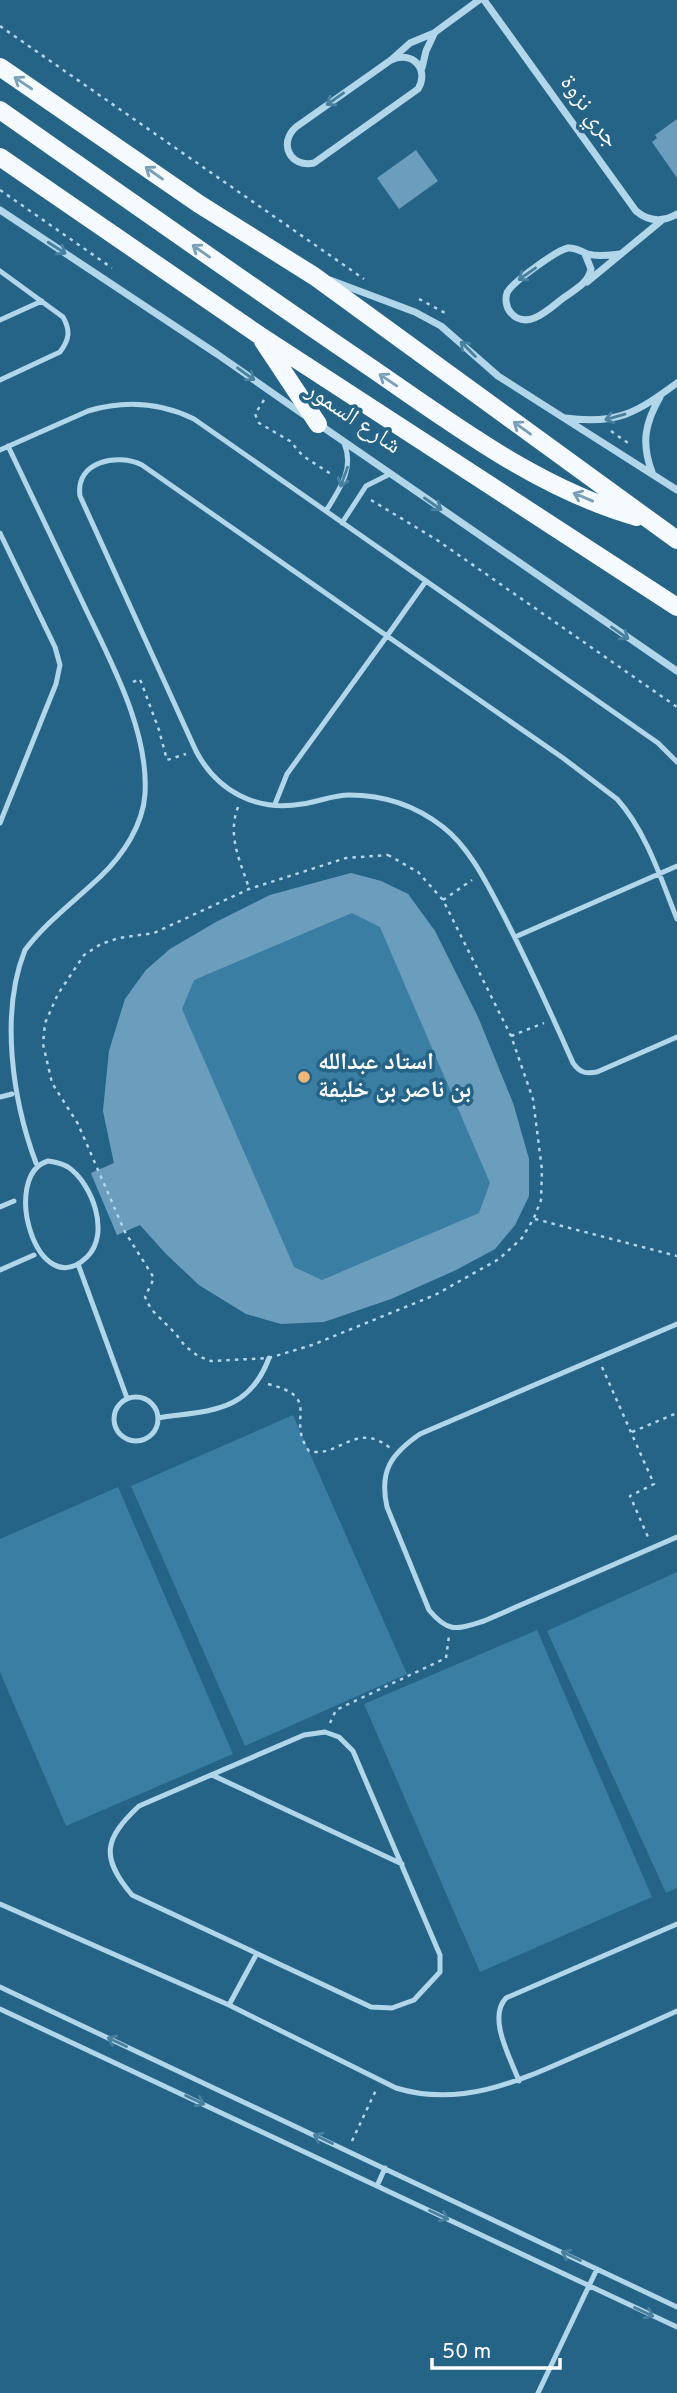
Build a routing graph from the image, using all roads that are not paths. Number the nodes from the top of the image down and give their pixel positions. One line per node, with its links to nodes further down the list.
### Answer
1 (481, 0): 2 (street); 10 (street, جري نزوة)
2 (434, 33): 3 (street); 5 (street)
3 (391, 60): 5 (street); 5 (street, one-way to 5)
4 (0, 67): 14 (main road, one-way to 4)
5 (422, 70)
6 (0, 110): 31 (main road, one-way to 6)
7 (0, 157): 18 (main road, شارع السمور)
8 (0, 210): 23 (street, شارع السمور, one-way to 23)
9 (677, 214): 10 (street)
10 (662, 220): 12 (street)
11 (586, 254): 12 (street); 15 (street); 15 (street, one-way to 15)
12 (621, 254): 15 (street)
13 (0, 271): 16 (lane)
14 (314, 276): 22 (street, one-way to 14); 31 (main road, one-way to 14)
15 (584, 283)
16 (42, 301): 17 (lane); 19 (lane)
17 (0, 320)
18 (259, 335): 23 (main road); 36 (main road, شارع السمور)
19 (0, 380)
20 (677, 383): 21 (street)
21 (662, 394): 22 (street, one-way to 22); 27 (street)
22 (563, 418): 27 (street)
23 (318, 424): 24 (street, شارع السمور)
24 (342, 440): 28 (street, شارع السمور); 30 (lane, one-way to 30)
25 (8, 446): 26 (lane); 30 (lane); 46 (lane)
26 (0, 450)
27 (652, 473): 29 (street)
28 (390, 474): 32 (lane); 38 (street, شارع السمور, one-way to 38)
29 (677, 490)
30 (326, 511): 32 (lane)
31 (647, 520): 34 (main road)
32 (342, 523): 35 (lane)
33 (0, 533): 41 (lane)
34 (677, 540)
35 (426, 581): 37 (lane); 39 (lane)
36 (677, 607)
37 (387, 636): 40 (lane); 40 (lane); 43 (lane)
38 (677, 671)
39 (677, 762)
40 (275, 804): 45 (lane)
41 (0, 823)
42 (677, 866): 43 (lane)
43 (659, 875): 44 (lane); 45 (lane)
44 (677, 919)
45 (515, 937): 47 (lane)
46 (5, 999)
47 (677, 1037)
48 (5, 1057): 49 (lane)
49 (12, 1094): 50 (lane); 51 (lane)
50 (0, 1097)
51 (36, 1163): 52 (lane); 59 (lane)
52 (26, 1169)
53 (14, 1189): 54 (lane)
54 (13, 1200): 55 (lane); 56 (lane)
55 (0, 1207)
56 (15, 1208)
57 (30, 1249): 58 (lane)
58 (34, 1255): 59 (lane); 60 (lane)
59 (78, 1264): 63 (lane)
60 (0, 1270)
61 (677, 1324): 65 (lane)
62 (269, 1357): 64 (lane)
63 (127, 1398): 64 (lane); 64 (lane)
64 (158, 1418)
65 (677, 1538)
66 (212, 1775): 67 (lane); 67 (lane); 70 (lane)
67 (401, 1864): 70 (lane)
68 (0, 1904): 72 (lane)
69 (677, 1924): 75 (lane)
70 (256, 1955): 72 (lane)
71 (0, 1987): 76 (lane, one-way to 71)
72 (229, 2005): 75 (lane)
73 (0, 2009): 77 (lane, one-way to 77)
74 (677, 2011): 75 (lane)
75 (519, 2081)
76 (384, 2168): 77 (lane); 78 (lane, one-way to 76)
77 (377, 2186): 79 (lane, one-way to 79)
78 (597, 2269): 79 (lane); 80 (lane)
79 (589, 2286): 81 (lane, one-way to 81); 82 (lane)
80 (677, 2307)
81 (677, 2328)
82 (538, 2393)

